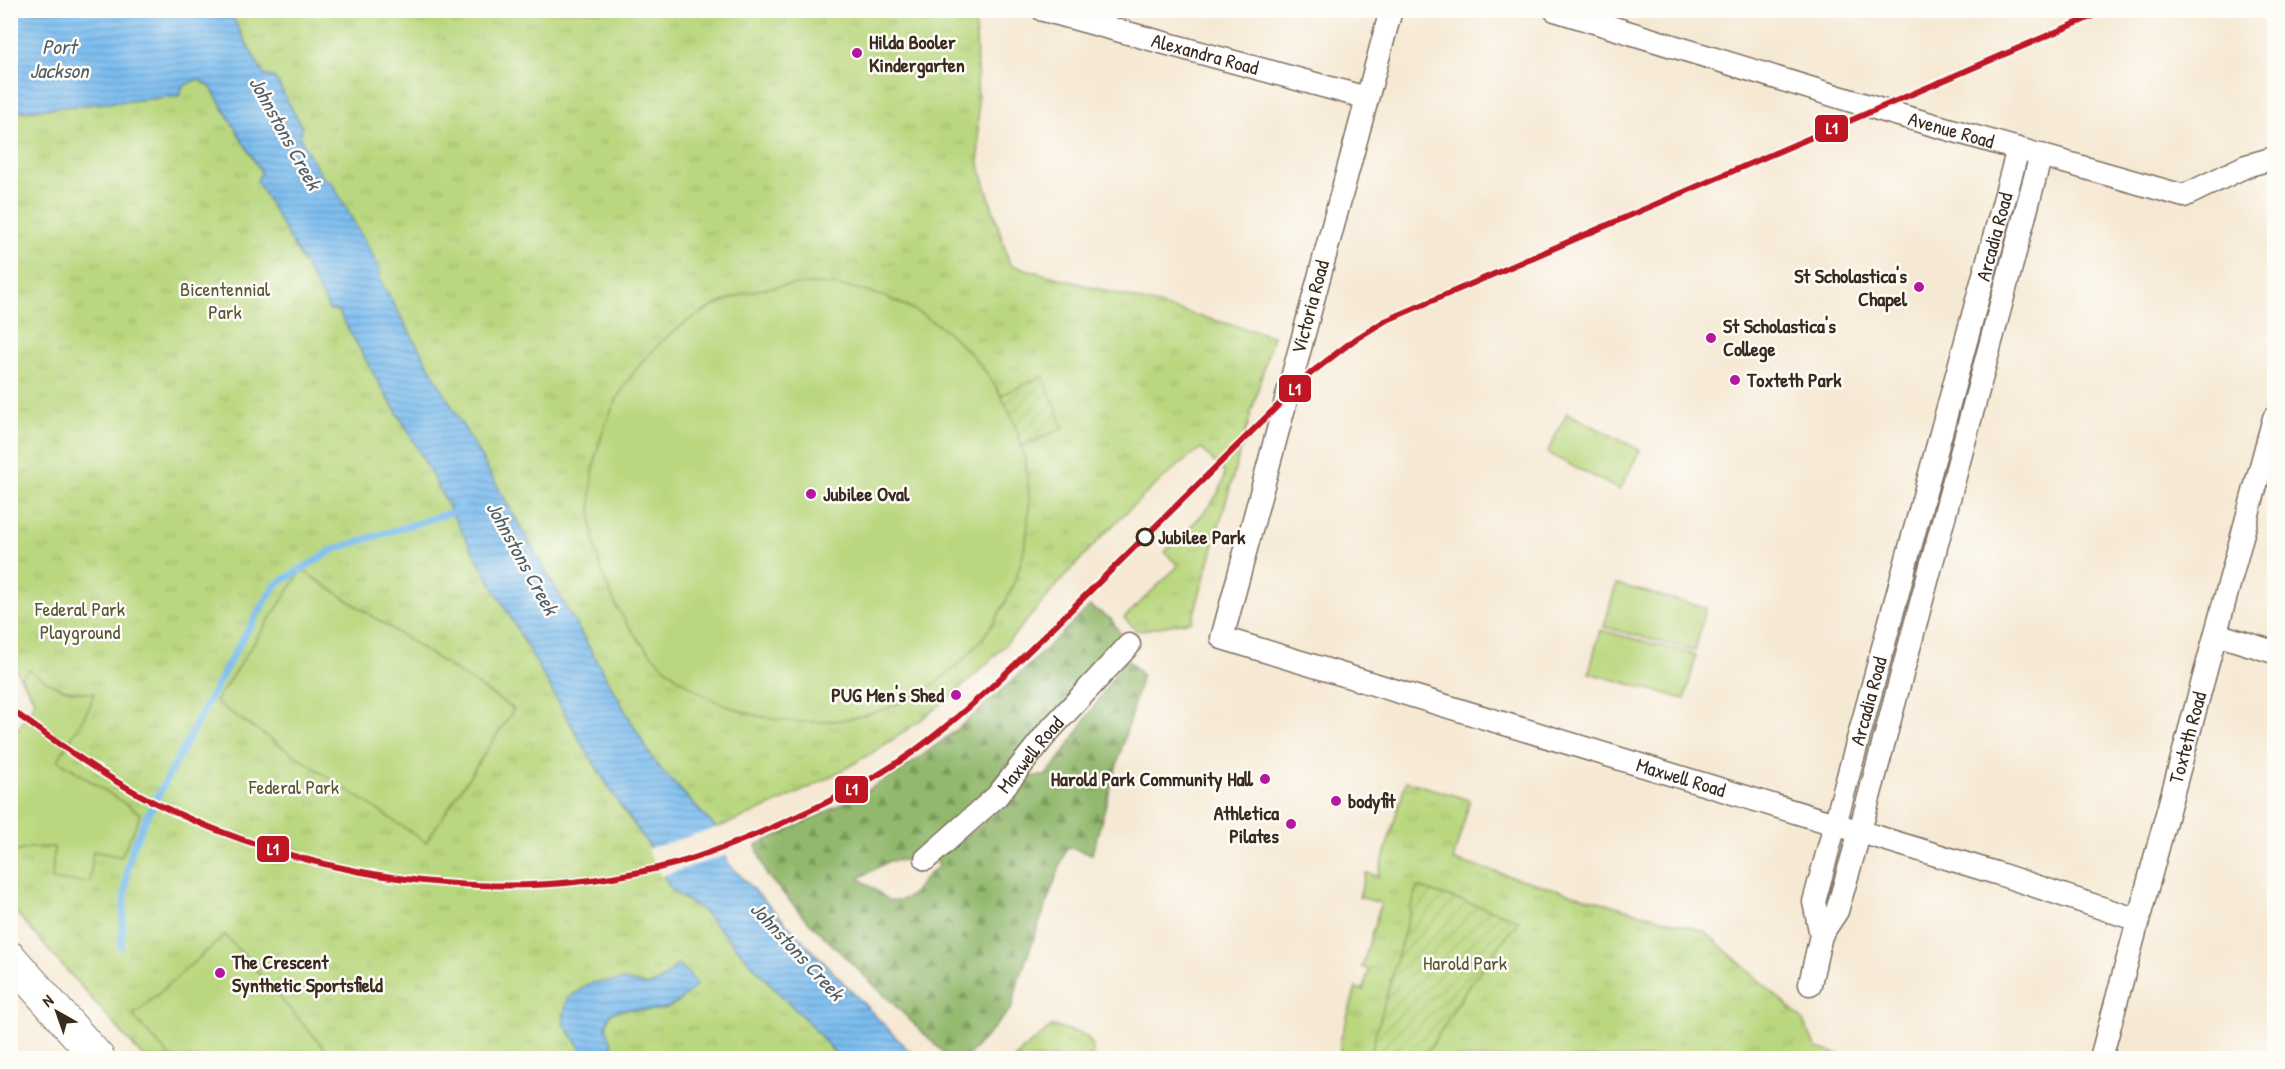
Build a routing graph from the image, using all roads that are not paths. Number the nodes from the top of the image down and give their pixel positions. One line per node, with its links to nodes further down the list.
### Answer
1 (1043, 10): 4 (street, Alexandra Road)
2 (1391, 10): 4 (street, Victoria Road)
3 (1555, 10): 5 (street, Avenue Road)
4 (1367, 98): 14 (street, Victoria Road)
5 (2018, 149): 6 (street, Avenue Road); 8 (street, Arcadia Road)
6 (2041, 155): 7 (street, Avenue Road); 9 (street, Arcadia Road)
7 (2274, 159)
8 (1970, 325): 9 (street); 11 (street, Arcadia Road)
9 (1994, 331): 12 (street, Arcadia Road)
10 (2274, 418): 13 (street, Toxteth Road)
11 (1932, 467): 12 (street); 17 (street, Arcadia Road)
12 (1956, 474): 18 (street, Arcadia Road)
13 (2216, 634): 16 (street); 20 (street, Toxteth Road)
14 (1222, 638): 17 (street, Maxwell Road)
15 (1129, 645): 19 (street, Maxwell Road)
16 (2274, 652)
17 (1835, 824): 18 (street, Maxwell Road); 21 (street, Arcadia Road)
18 (1860, 831): 20 (street, Maxwell Road); 21 (street, Arcadia Road)
19 (926, 859)
20 (2138, 920): 25 (street, Toxteth Road)
21 (1821, 935): 23 (street, Arcadia Road)
22 (10, 958): 24 (main road)
23 (1810, 984)
24 (98, 1059)
25 (2101, 1059)

